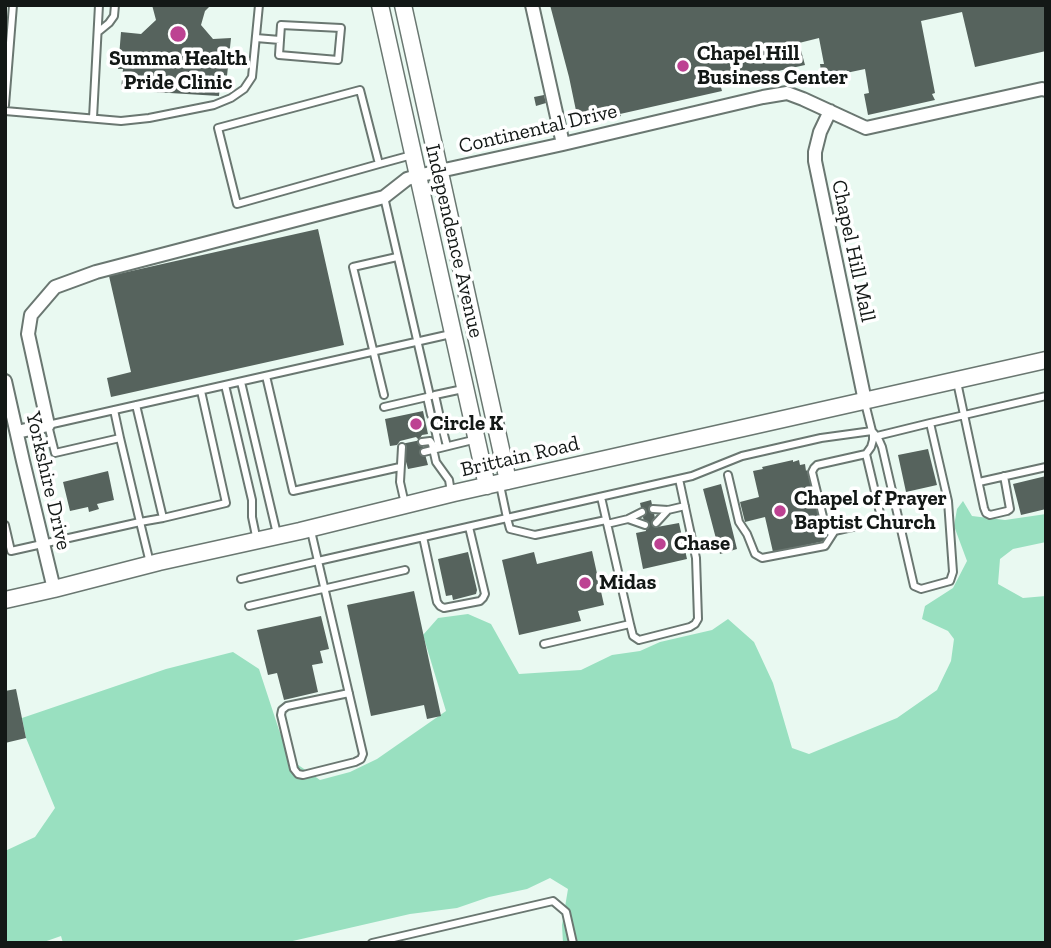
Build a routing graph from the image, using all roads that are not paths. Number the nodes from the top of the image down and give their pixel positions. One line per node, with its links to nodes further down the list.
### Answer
1 (13, 5): 12 (lane)
2 (99, 5): 8 (lane)
3 (115, 5): 8 (lane)
4 (259, 5): 9 (lane)
5 (380, 5): 17 (street, Independence Avenue)
6 (403, 5): 19 (street, Independence Avenue)
7 (532, 5): 16 (street)
8 (98, 32): 15 (lane)
9 (256, 38): 10 (lane); 15 (lane)
10 (280, 40): 10 (lane)
11 (1046, 90): 14 (street, Continental Drive)
12 (5, 104)
13 (5, 111): 15 (lane)
14 (830, 111): 16 (street, Continental Drive); 37 (street, Chapel Hill Mall)
15 (93, 118)
16 (563, 144): 19 (street, Continental Drive)
17 (412, 154): 18 (lane); 20 (street, Independence Avenue)
18 (379, 164): 18 (lane)
19 (439, 171): 20 (street, Continental Drive); 64 (street, Independence Avenue)
20 (417, 176): 21 (street, Continental Drive); 23 (street, Independence Avenue)
21 (384, 197): 22 (lane); 44 (street, Continental Drive)
22 (397, 257): 24 (lane); 25 (lane)
23 (453, 334): 24 (lane); 32 (street, Independence Avenue)
24 (417, 342): 25 (lane); 35 (lane)
25 (373, 352): 27 (lane); 34 (lane)
26 (1046, 360): 28 (street, Brittain Road)
27 (265, 376): 30 (lane); 58 (lane)
28 (957, 380): 37 (street, Brittain Road); 42 (lane)
29 (5, 381): 47 (street, Yorkshire Drive)
30 (241, 382): 31 (lane); 81 (lane)
31 (225, 385): 33 (lane); 83 (lane)
32 (465, 388): 35 (lane); 49 (street, Independence Avenue)
33 (201, 391): 38 (lane); 71 (lane)
34 (384, 396)
35 (430, 396): 39 (lane); 41 (lane)
36 (1046, 396): 42 (lane)
37 (865, 401): 46 (lane); 64 (street, Brittain Road)
38 (136, 405): 40 (lane); 71 (lane)
39 (384, 407)
40 (114, 410): 44 (lane); 48 (lane)
41 (435, 414)
42 (965, 415): 43 (lane); 63 (lane)
43 (930, 423): 46 (lane); 46 (lane)
44 (48, 425): 47 (street); 48 (lane)
45 (438, 428): 53 (lane)
46 (875, 434): 55 (lane); 62 (lane)
47 (18, 438): 51 (street); 84 (street, Yorkshire Drive)
48 (120, 438): 75 (lane)
49 (477, 439): 53 (lane); 64 (street, Independence Avenue)
50 (422, 442): 53 (lane)
51 (5, 447)
52 (402, 447): 58 (lane)
53 (440, 448): 54 (lane); 56 (lane)
54 (424, 452)
55 (866, 454): 80 (lane); 80 (lane)
56 (436, 460): 57 (lane); 65 (lane)
57 (427, 462)
58 (402, 467): 67 (lane)
59 (1046, 467): 61 (lane)
60 (728, 475): 80 (lane)
61 (1004, 476): 63 (lane); 63 (lane)
62 (680, 479): 66 (lane); 68 (lane)
63 (979, 482)
64 (498, 483): 65 (street, Brittain Road); 72 (lane)
65 (451, 494): 67 (street, Brittain Road)
66 (601, 497): 72 (lane); 76 (lane)
67 (405, 505): 79 (street, Brittain Road)
68 (685, 506): 70 (lane); 94 (lane)
69 (652, 507): 70 (lane)
70 (668, 510): 74 (lane)
71 (163, 518): 75 (lane)
72 (507, 518): 76 (lane); 78 (lane)
73 (628, 519): 73 (lane); 76 (lane)
74 (656, 520)
75 (140, 522): 84 (lane); 87 (lane)
76 (607, 522): 94 (lane)
77 (5, 525): 85 (lane)
78 (470, 527): 82 (lane); 82 (lane)
79 (311, 529): 81 (street, Brittain Road); 86 (lane)
80 (834, 532)
81 (277, 536): 83 (street, Brittain Road)
82 (423, 537): 86 (lane)
83 (257, 541): 87 (street, Brittain Road)
84 (43, 545): 85 (lane); 91 (street, Yorkshire Drive)
85 (8, 552)
86 (318, 561): 89 (lane); 90 (lane)
87 (150, 564): 91 (street, Brittain Road)
88 (405, 570): 90 (lane)
89 (242, 579)
90 (325, 588): 93 (lane); 96 (lane)
91 (54, 589): 92 (street, Brittain Road)
92 (5, 600)
93 (249, 606)
94 (630, 624): 95 (lane)
95 (544, 644)
96 (349, 692): 96 (lane)
97 (372, 943): 98 (lane)
98 (573, 943)

